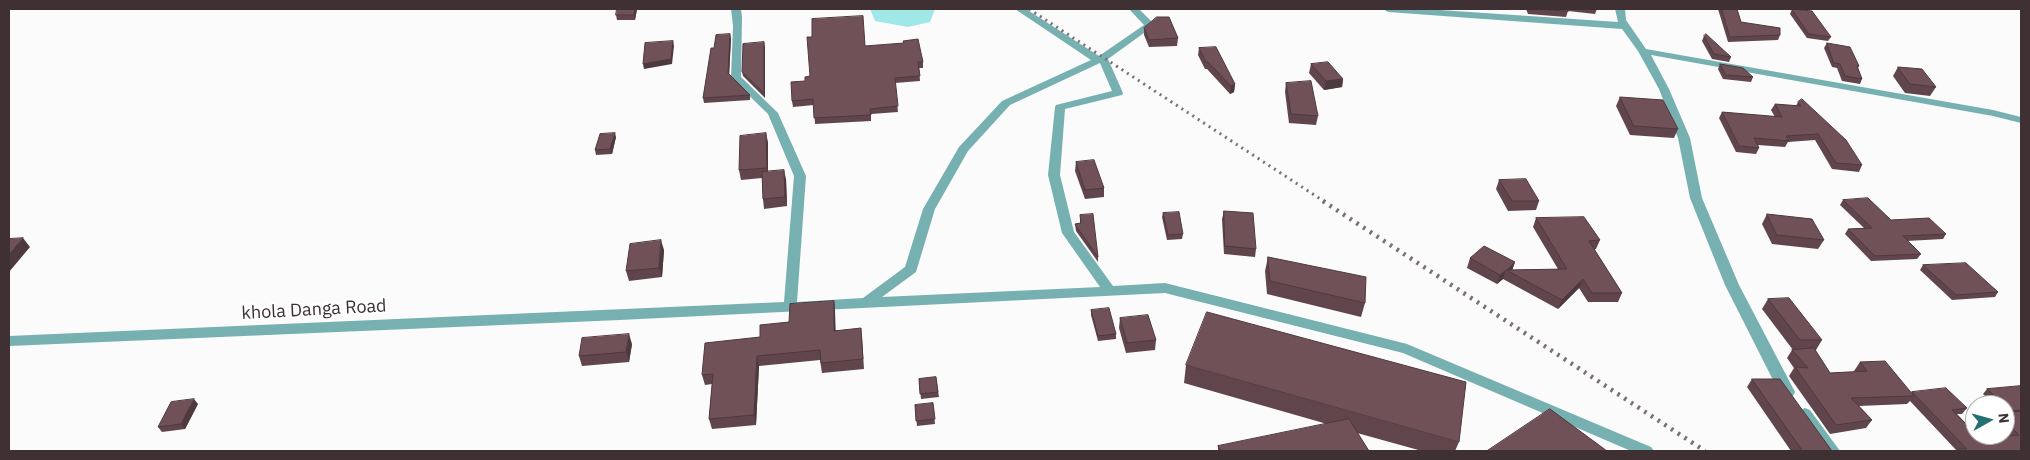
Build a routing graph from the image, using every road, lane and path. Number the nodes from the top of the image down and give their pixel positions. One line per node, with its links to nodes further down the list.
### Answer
1 (736, 9): 12 (street)
2 (1020, 9): 8 (street)
3 (1134, 9): 8 (street)
4 (1388, 9): 6 (street)
5 (1620, 9): 6 (street)
6 (1626, 26): 7 (street)
7 (1643, 51): 9 (street); 15 (street)
8 (1101, 59): 10 (street); 11 (street)
9 (2021, 120)
10 (1110, 291): 11 (street, khola Danga Road); 14 (street, khola Danga Road)
11 (866, 303): 12 (street, khola Danga Road)
12 (790, 307): 13 (street, khola Danga Road)
13 (9, 342)
14 (1646, 451)
15 (1832, 451)

